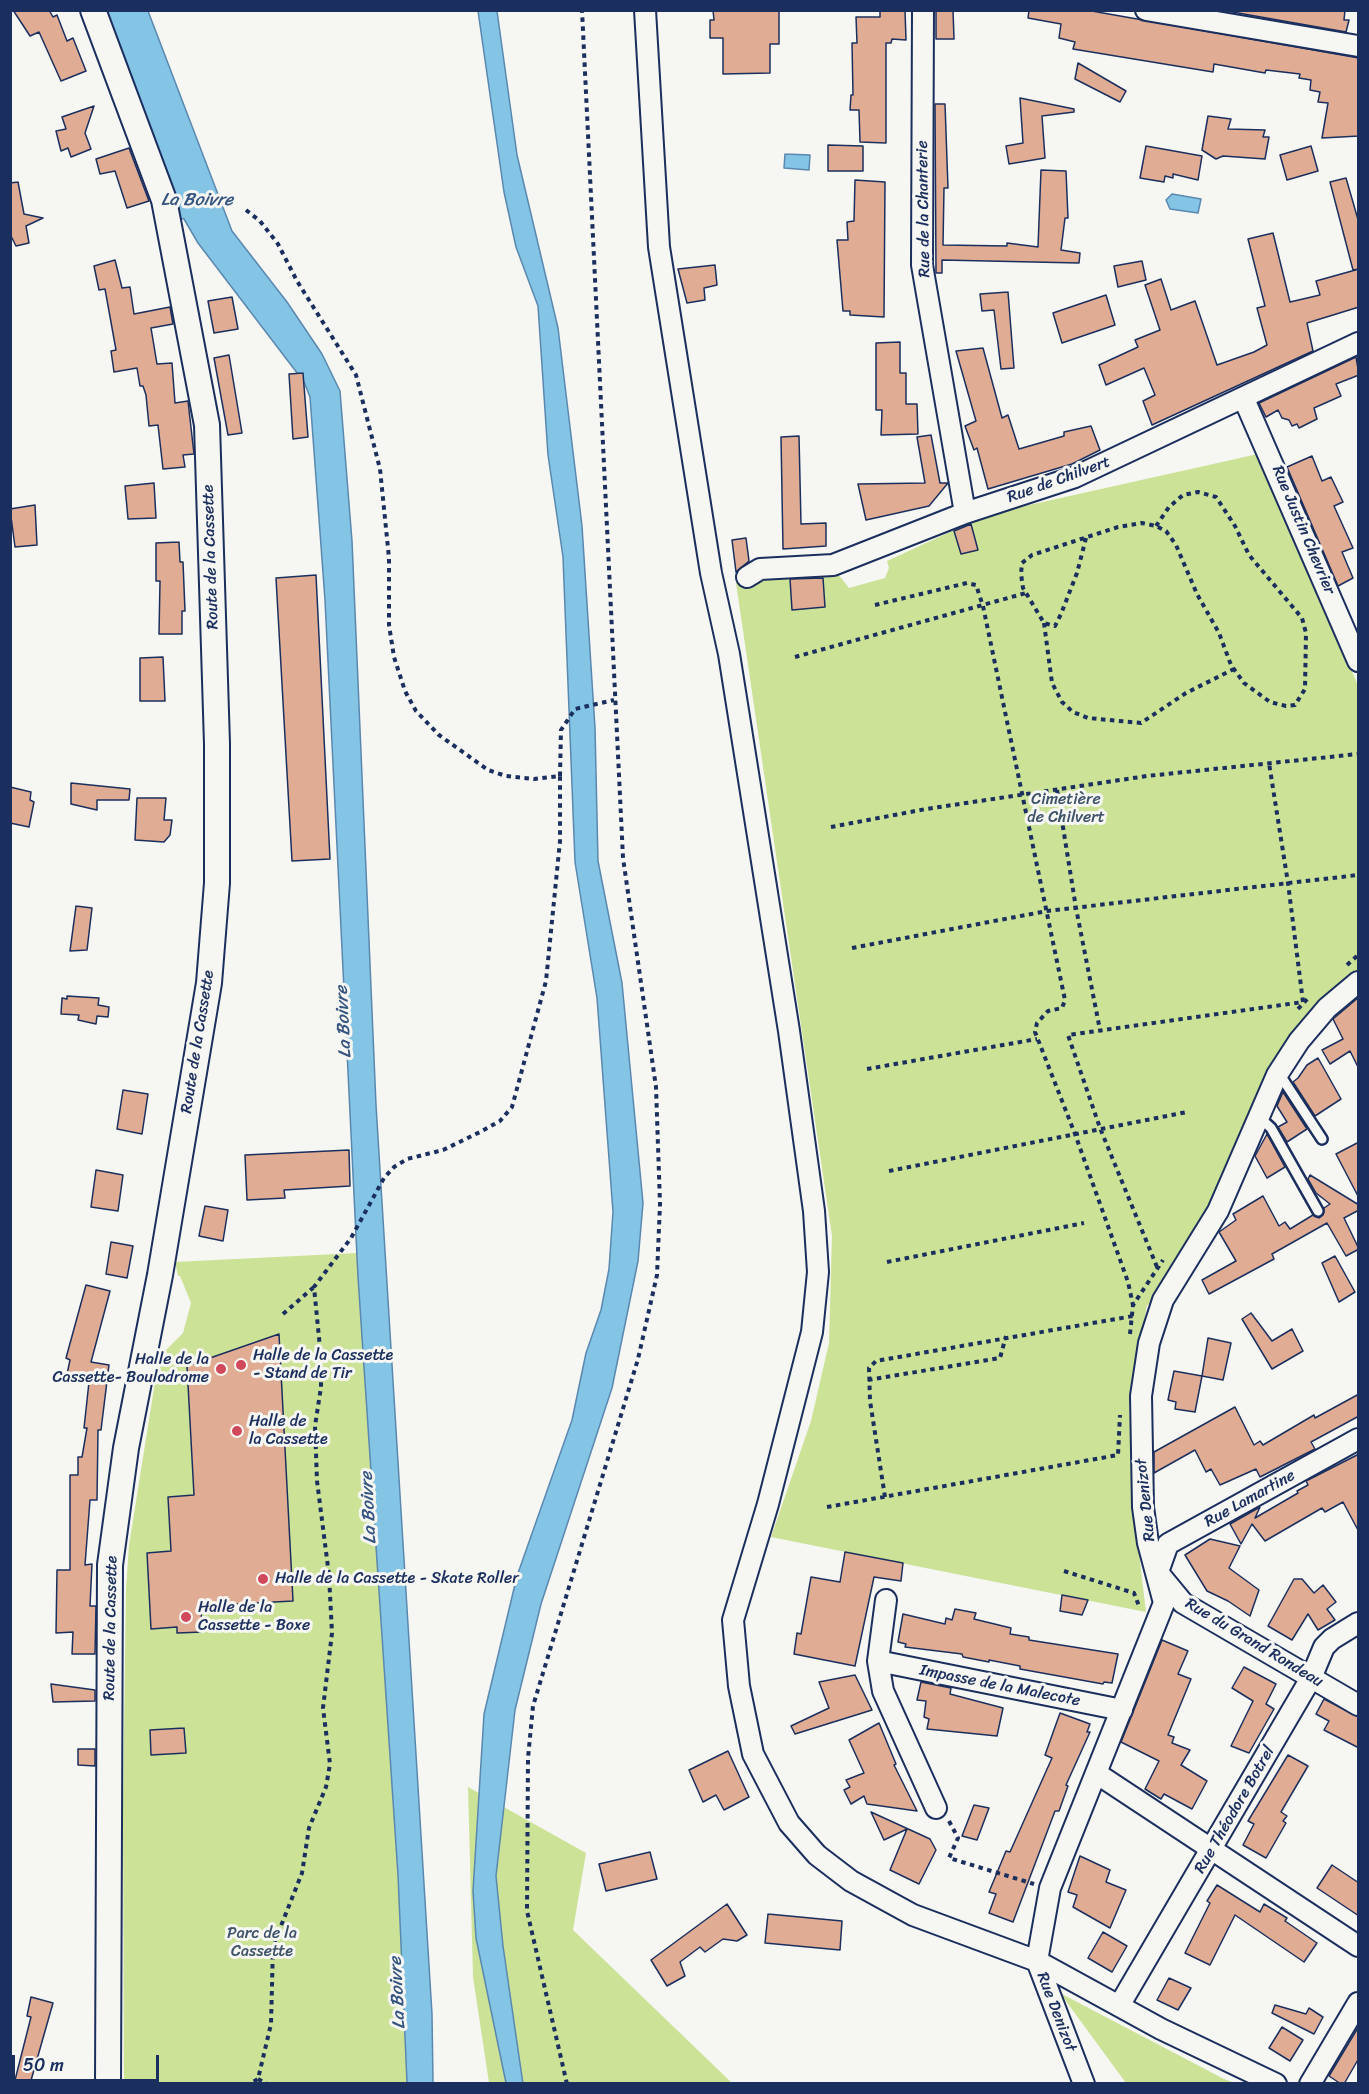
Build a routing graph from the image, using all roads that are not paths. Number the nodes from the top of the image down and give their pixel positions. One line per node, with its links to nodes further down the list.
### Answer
1 (93, 10): 31 (street, Route de la Cassette)
2 (645, 10): 28 (street)
3 (923, 10): 8 (street, Rue de la Chanterie)
4 (1146, 10): 5 (street)
5 (1359, 46)
6 (1359, 343): 7 (street, Rue de Chilvert)
7 (1244, 399): 8 (street, Rue de Chilvert); 10 (street, Rue Justin Chevrier)
8 (965, 513): 9 (street, Rue de Chilvert)
9 (747, 577)
10 (1359, 662)
11 (1359, 982): 12 (street, Rue Denizot)
12 (1276, 1075): 13 (street, Rue Denizot); 14 (lane)
13 (1258, 1116): 15 (lane); 17 (street, Rue Denizot)
14 (1322, 1139)
15 (1318, 1211)
16 (1359, 1439): 17 (street, Rue Lamartine)
17 (1158, 1572): 21 (street, Rue du Grand Rondeau); 23 (street, Rue Denizot)
18 (886, 1600): 20 (street)
19 (1359, 1623): 21 (street, Rue Théodore Botrel)
20 (878, 1661): 23 (street, Impasse de la Malecote); 25 (street)
21 (1311, 1678): 22 (street, Rue du Grand Rondeau); 26 (street, Rue Théodore Botrel)
22 (1359, 1705)
23 (1122, 1710): 24 (street, Rue Denizot)
24 (1096, 1773): 26 (street); 28 (street, Rue Denizot)
25 (936, 1808)
26 (1213, 1850): 27 (street); 30 (street, Rue Théodore Botrel)
27 (1359, 1946)
28 (1037, 1961): 30 (street); 32 (street, Rue Denizot)
29 (1359, 2003): 34 (street)
30 (1119, 2006): 33 (street)
31 (108, 2084)
32 (1084, 2084)
33 (1276, 2084)
34 (1310, 2084)

